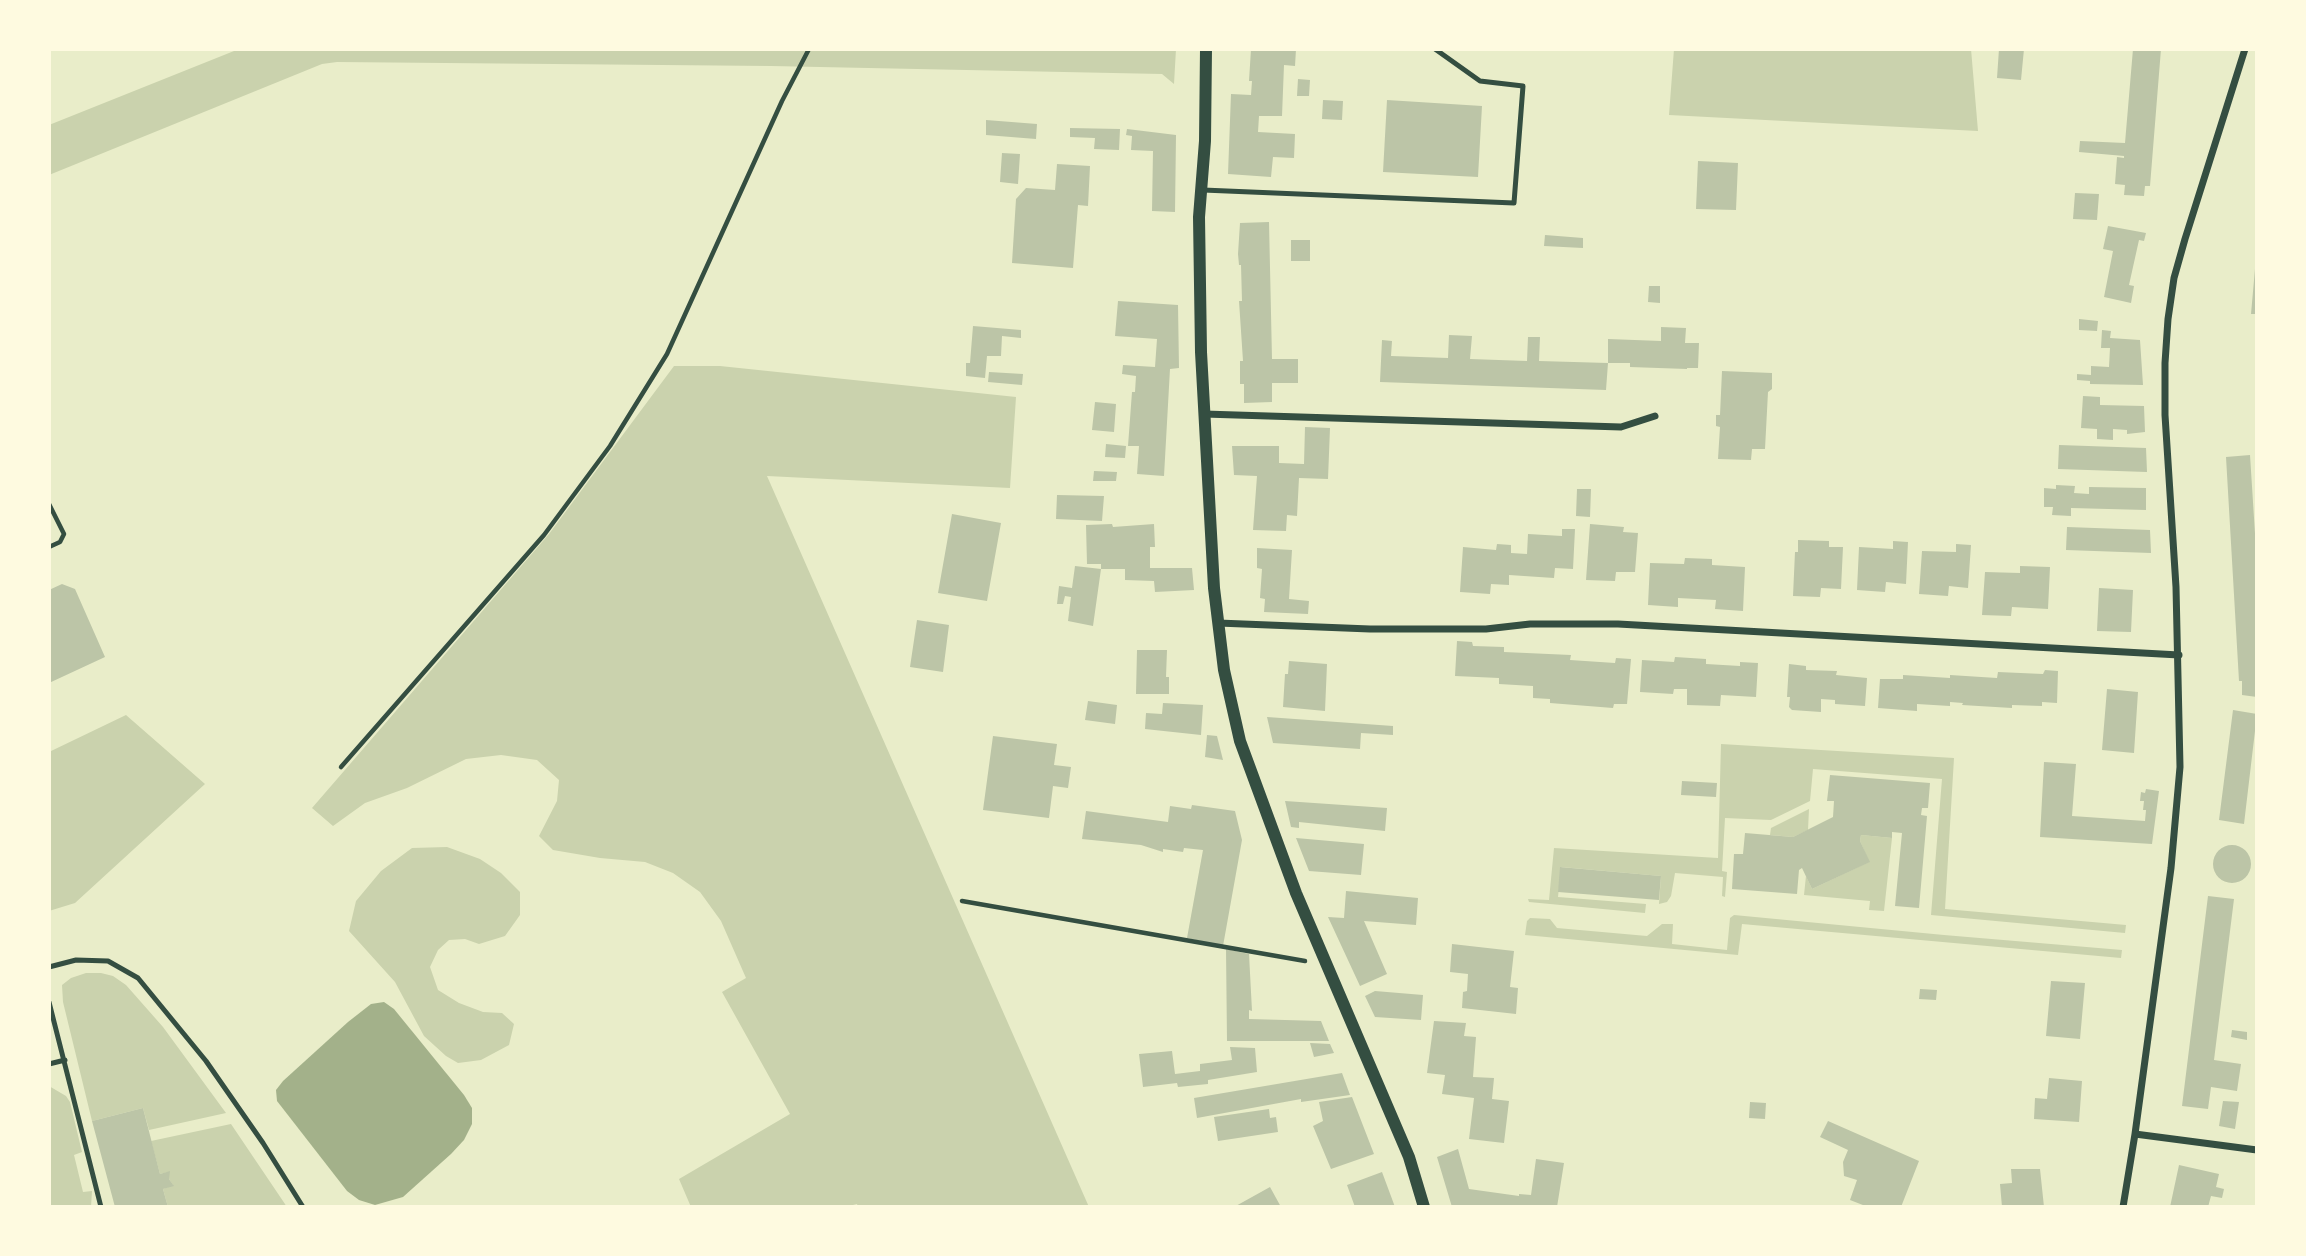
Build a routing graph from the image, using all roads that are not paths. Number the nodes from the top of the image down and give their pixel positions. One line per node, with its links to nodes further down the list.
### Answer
1 (1206, 49): 4 (street)
2 (1434, 49): 4 (lane)
3 (2245, 49): 8 (street)
4 (1200, 190): 5 (street)
5 (1203, 414): 6 (street); 7 (street)
6 (1655, 416)
7 (1218, 622): 8 (street); 17 (street)
8 (2179, 654): 13 (street)
9 (49, 967): 16 (lane)
10 (49, 1002): 11 (lane)
11 (65, 1060): 12 (lane); 15 (lane)
12 (49, 1064)
13 (2135, 1134): 14 (street); 18 (street)
14 (2257, 1150)
15 (101, 1207)
16 (303, 1207)
17 (1424, 1207)
18 (2123, 1207)

